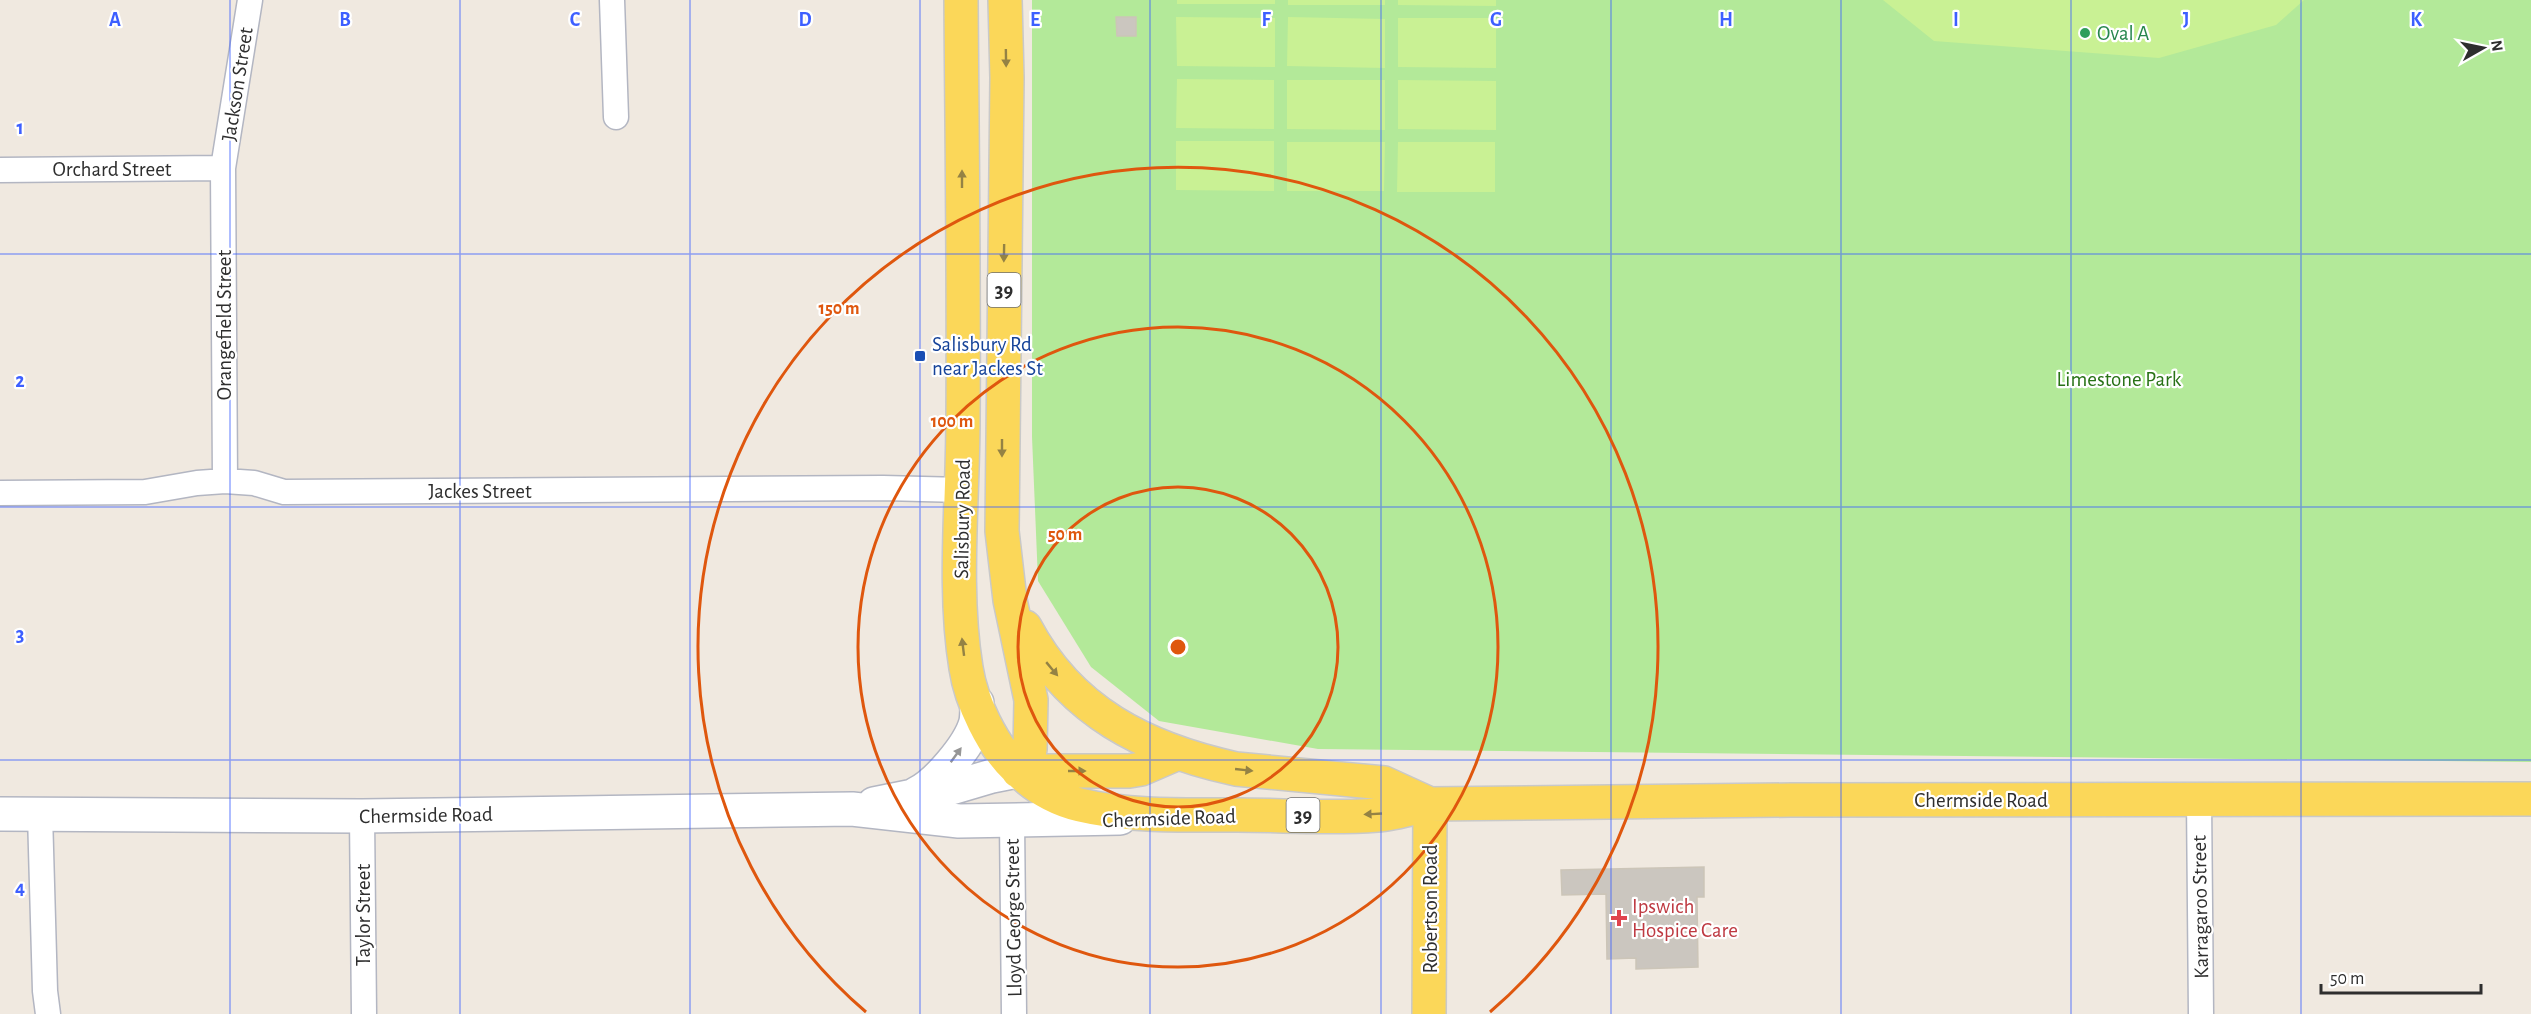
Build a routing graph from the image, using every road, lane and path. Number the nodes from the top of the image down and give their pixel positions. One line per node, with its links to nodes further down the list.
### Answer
1 (250, 0): 6 (street, Jackson Street)
2 (612, 0): 5 (street)
3 (961, 0): 9 (main road, Salisbury Road / 39, one-way to 3)
4 (1005, 0): 10 (main road, Salisbury Road / 39, one-way to 10)
5 (616, 117)
6 (223, 168): 7 (street, Orchard Street); 8 (street, Orangefield Street)
7 (0, 170)
8 (225, 481): 9 (street, Jackes Street); 11 (street, Jackes Street)
9 (962, 490): 10 (main road); 13 (main road, Salisbury Road / 39, one-way to 9)
10 (1002, 491): 12 (main road, Salisbury Road / 39)
11 (0, 493)
12 (1007, 579): 14 (main road, Salisbury Road / 39, one-way to 14); 15 (main road, Salisbury Road)
13 (977, 704): 15 (main road, Salisbury Road / 39); 19 (street, one-way to 13)
14 (1183, 754): 15 (main road, Chermside Road, one-way to 14); 18 (main road, Chermside Road / 39, one-way to 18)
15 (1018, 771): 19 (street, Chermside Road); 22 (main road, Salisbury Road / 39)
16 (2199, 799): 17 (main road, Chermside Road); 18 (main road, Chermside Road); 29 (street, Karragaroo Street)
17 (2531, 799)
18 (1430, 804): 22 (main road, Chermside Road / 39, one-way to 22); 28 (main road, Robertson Road)
19 (911, 805): 23 (street, Chermside Road); 24 (street, Chermside Road)
20 (0, 814): 21 (street, Chermside Road)
21 (40, 814): 23 (street, Chermside Road); 25 (street)
22 (1176, 815): 24 (street, Chermside Road)
23 (362, 816): 26 (street, Taylor Street)
24 (1012, 821): 27 (street, Lloyd George Street)
25 (48, 1014)
26 (364, 1014)
27 (1014, 1014)
28 (1429, 1014)
29 (2201, 1014)

